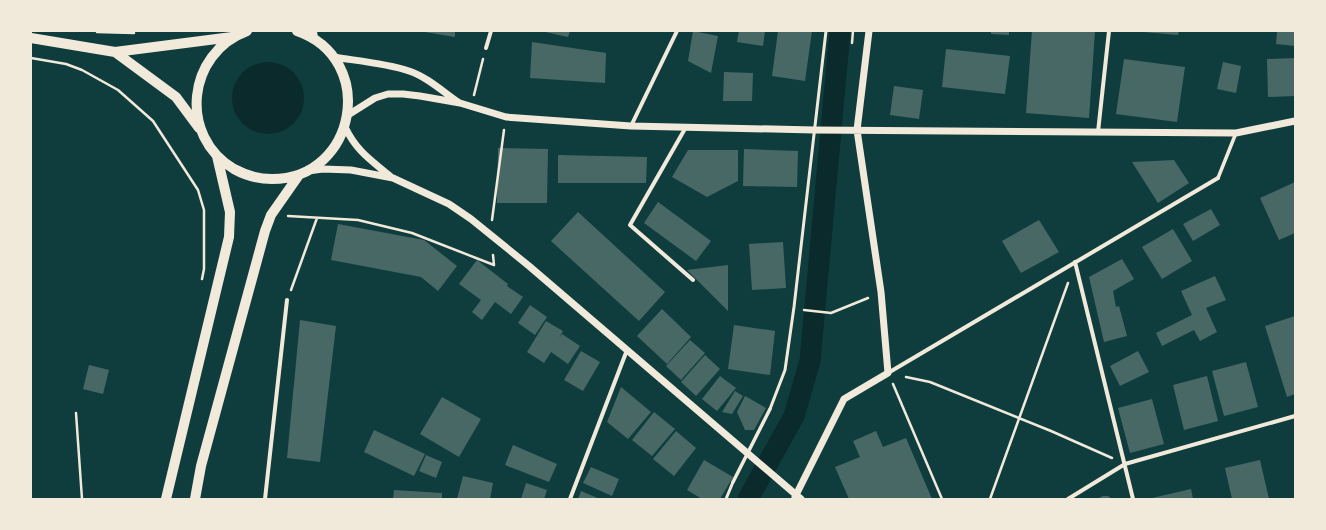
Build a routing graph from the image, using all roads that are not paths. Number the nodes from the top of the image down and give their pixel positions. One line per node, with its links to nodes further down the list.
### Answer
1 (247, 31): 9 (main road)
2 (297, 31): 8 (main road)
3 (491, 31): 11 (street)
4 (677, 31): 17 (street)
5 (826, 31): 20 (lane)
6 (869, 31): 21 (street)
7 (1110, 31): 23 (street)
8 (314, 35): 13 (main road)
9 (234, 37): 12 (main road); 22 (main road)
10 (31, 38): 12 (main road)
11 (486, 48)
12 (115, 52): 22 (main road)
13 (333, 57): 14 (street); 15 (main road)
14 (460, 103): 15 (street); 17 (street)
15 (348, 115): 18 (main road)
16 (1295, 121): 24 (street)
17 (631, 126): 19 (street)
18 (345, 127): 26 (main road); 27 (street)
19 (686, 127): 20 (street); 30 (street)
20 (814, 130): 21 (street); 34 (lane)
21 (857, 130): 23 (street); 33 (street)
22 (202, 132): 25 (main road)
23 (1098, 132): 24 (street)
24 (1236, 133): 28 (street)
25 (217, 156): 26 (main road); 40 (main road)
26 (304, 173): 27 (street); 41 (main road)
27 (393, 178): 32 (street)
28 (1218, 178): 29 (street)
29 (1075, 262): 33 (street); 37 (street)
30 (693, 280)
31 (287, 300): 42 (street)
32 (627, 350): 36 (street); 43 (street)
33 (888, 372): 39 (street)
34 (770, 409): 36 (street)
35 (1295, 416): 37 (street)
36 (748, 453): 38 (street); 39 (street)
37 (1125, 464): 45 (street); 46 (street)
38 (733, 482): 44 (lane)
39 (797, 497)
40 (166, 499)
41 (195, 499)
42 (265, 499)
43 (570, 499)
44 (726, 499)
45 (1068, 499)
46 (1133, 499)

